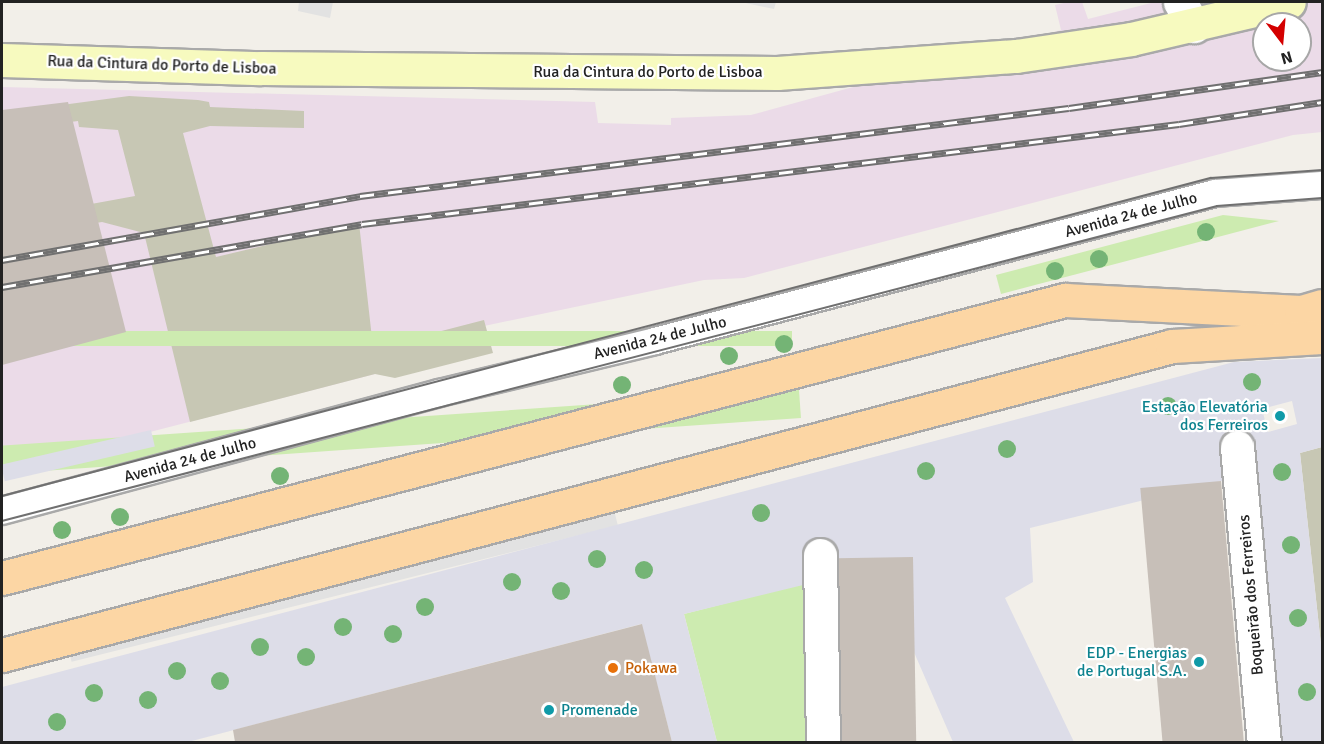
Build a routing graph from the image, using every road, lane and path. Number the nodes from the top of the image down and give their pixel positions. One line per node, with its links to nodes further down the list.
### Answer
1 (1289, 2): 2 (street, Rua da Cintura do Porto de Lisboa)
2 (1187, 14): 3 (street, Rua da Cintura do Porto de Lisboa)
3 (2, 60)
4 (1323, 185): 8 (lane, Avenida 24 de Julho)
5 (1323, 306): 10 (main road)
6 (1323, 337): 11 (main road)
7 (1237, 447): 13 (street, Boqueirão dos Ferreiros)
8 (2, 511)
9 (820, 555): 12 (street)
10 (2, 578)
11 (2, 655)
12 (823, 742)
13 (1264, 742)

